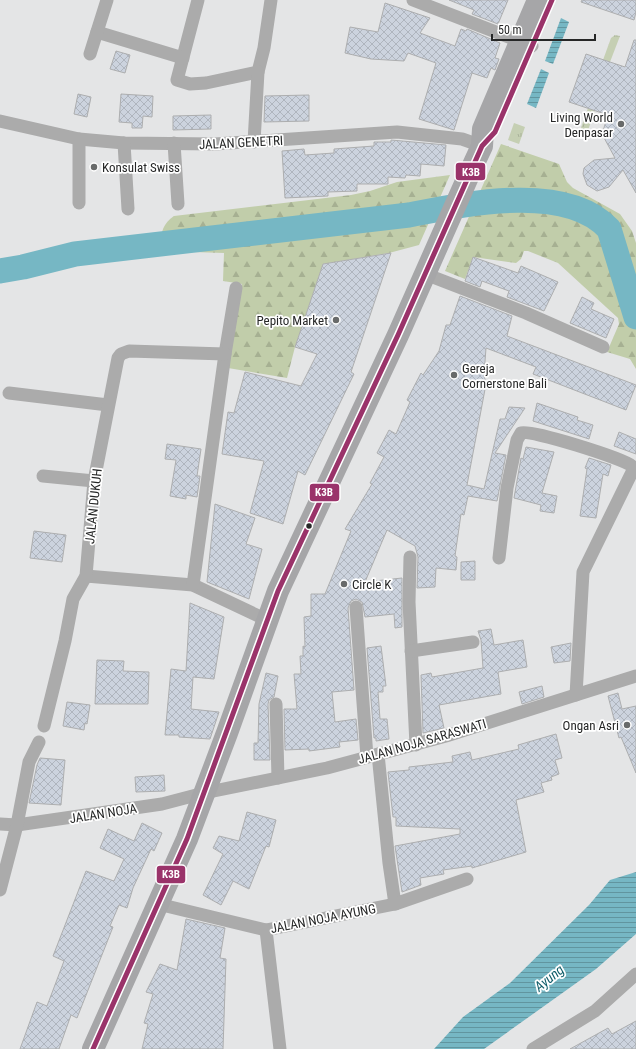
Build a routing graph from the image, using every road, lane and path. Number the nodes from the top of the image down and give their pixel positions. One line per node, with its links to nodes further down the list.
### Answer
1 (107, 0): 7 (street)
2 (198, 0): 10 (street)
3 (271, 0): 11 (street)
4 (413, 0): 8 (street)
5 (538, 0): 8 (highway)
6 (552, 0): 8 (highway)
7 (97, 32): 9 (street); 10 (street)
8 (526, 43): 17 (highway)
9 (90, 54)
10 (183, 58): 11 (street)
11 (258, 72): 14 (street)
12 (0, 121): 13 (street, JALAN GENETRI)
13 (79, 139): 15 (street, JALAN GENETRI); 18 (street)
14 (254, 142): 16 (street, JALAN GENETRI); 17 (street, JALAN GENETRI)
15 (124, 143): 16 (street, JALAN GENETRI); 20 (street)
16 (174, 144): 19 (street)
17 (478, 153): 21 (highway)
18 (78, 203)
19 (178, 204)
20 (128, 209)
21 (428, 268): 23 (street); 34 (highway)
22 (236, 288): 24 (street)
23 (603, 347)
24 (225, 354): 26 (street, JALAN DUKUH); 32 (street)
25 (9, 393): 26 (street)
26 (108, 405): 28 (street, JALAN DUKUH)
27 (43, 476): 28 (street)
28 (94, 481): 31 (street, JALAN DUKUH)
29 (410, 557): 36 (street)
30 (499, 558): 38 (street)
31 (86, 576): 32 (street); 40 (street)
32 (193, 584): 34 (street)
33 (356, 607): 43 (street)
34 (267, 620): 45 (highway)
35 (473, 642): 36 (street)
36 (411, 651): 42 (street)
37 (636, 676): 38 (street, JALAN NOJA SARASWATI)
38 (576, 695): 42 (street, JALAN NOJA SARASWATI)
39 (276, 704): 44 (street)
40 (44, 726)
41 (40, 742): 47 (street)
42 (416, 745): 43 (street, JALAN NOJA SARASWATI)
43 (373, 756): 44 (street, JALAN NOJA SARASWATI); 51 (street)
44 (278, 778): 45 (street, JALAN NOJA SARASWATI)
45 (196, 796): 47 (street, JALAN NOJA); 50 (highway)
46 (0, 824): 47 (street, JALAN NOJA)
47 (18, 825): 49 (street)
48 (467, 879): 51 (street, JALAN NOJA AYUNG)
49 (0, 890)
50 (158, 904): 52 (street, JALAN NOJA AYUNG); 54 (highway)
51 (395, 904): 52 (street, JALAN NOJA AYUNG)
52 (266, 930): 55 (street)
53 (636, 974): 56 (street)
54 (93, 1049)
55 (280, 1049)
56 (533, 1049)

